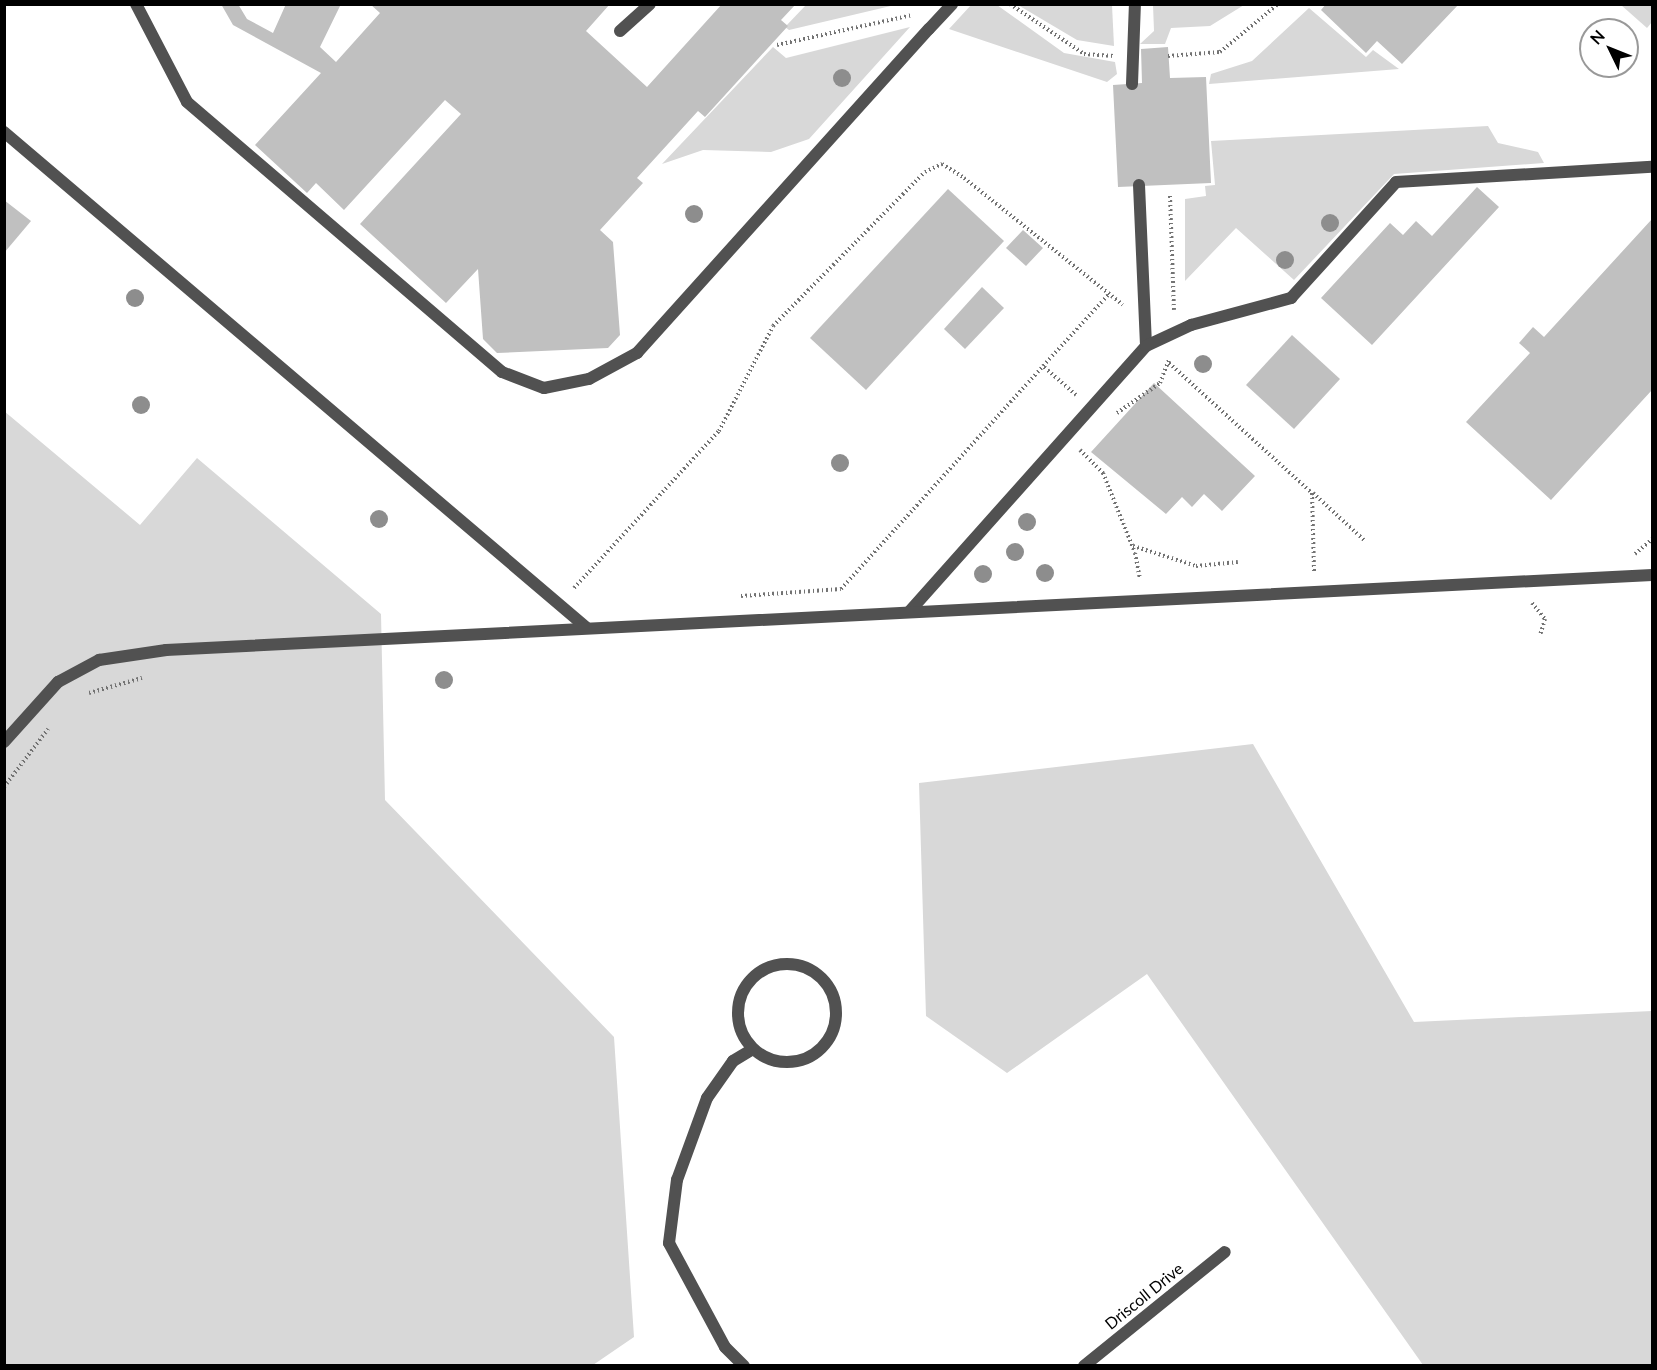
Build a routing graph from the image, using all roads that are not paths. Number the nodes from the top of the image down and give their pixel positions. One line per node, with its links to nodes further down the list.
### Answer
1 (136, 4): 4 (street)
2 (650, 4): 5 (street)
3 (1135, 4): 6 (street)
4 (948, 8)
5 (620, 31)
6 (1132, 84)
7 (4, 132): 13 (street)
8 (1653, 167): 10 (street)
9 (1139, 185): 10 (street)
10 (1146, 346): 12 (street)
11 (1653, 575): 12 (street)
12 (909, 612): 13 (street)
13 (588, 628): 14 (street)
14 (4, 742)
15 (753, 1049): 15 (street); 17 (street)
16 (1225, 1252): 18 (street, Driscoll Drive)
17 (744, 1365)
18 (1084, 1365)

